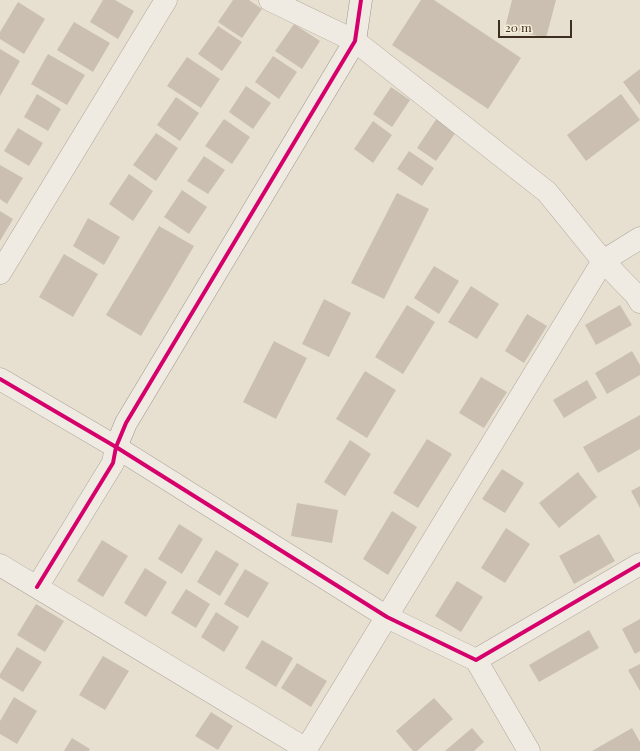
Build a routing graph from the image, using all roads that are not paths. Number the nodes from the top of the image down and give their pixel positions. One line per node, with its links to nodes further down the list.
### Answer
1 (166, 0): 7 (street)
2 (270, 0): 4 (street)
3 (361, 0): 4 (street)
4 (355, 41): 6 (street); 10 (street)
5 (640, 238): 6 (street)
6 (603, 261): 8 (street); 14 (street)
7 (0, 273)
8 (640, 302)
9 (0, 379): 10 (street)
10 (116, 447): 13 (street); 14 (street)
11 (640, 564): 15 (street)
12 (0, 565): 13 (street)
13 (38, 587): 16 (street)
14 (387, 617): 15 (street); 16 (street)
15 (476, 660): 17 (street)
16 (306, 750)
17 (529, 751)

